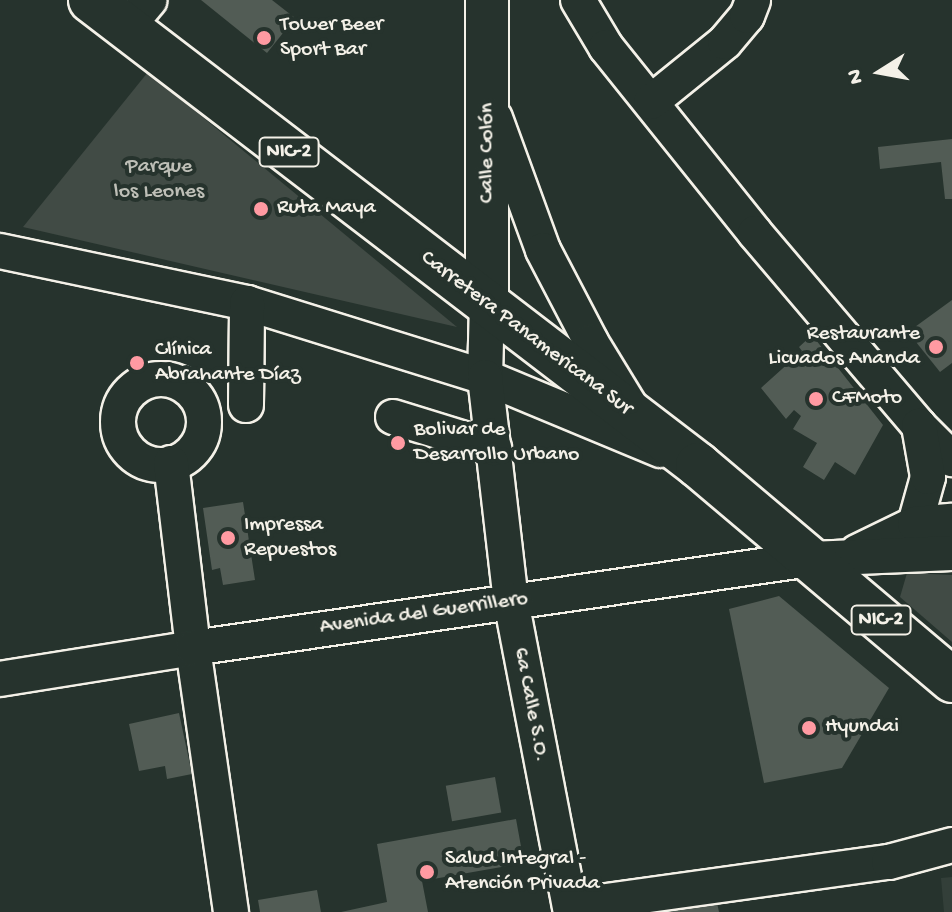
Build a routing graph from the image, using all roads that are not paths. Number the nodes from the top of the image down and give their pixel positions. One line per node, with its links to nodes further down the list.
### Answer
1 (91, 0): 5 (highway, Carretera Panamericana Sur / NIC-2)
2 (487, 0): 6 (main road, Calle Colón)
3 (578, 0): 7 (street)
4 (753, 0): 7 (street)
5 (138, 14): 10 (highway, Carretera Panamericana Sur / NIC-2)
6 (488, 96): 10 (main road, Calle Colón); 14 (street)
7 (651, 102): 15 (street)
8 (0, 251): 9 (street)
9 (247, 303): 11 (street); 12 (street)
10 (487, 305): 11 (street, 6a Calle S.O.); 14 (highway, Carretera Panamericana Sur / NIC-2)
11 (485, 377): 17 (street, 6a Calle S.O.); 20 (street)
12 (246, 405)
13 (393, 417): 17 (street)
14 (639, 420): 20 (highway, Carretera Panamericana Sur / NIC-2)
15 (919, 426): 16 (street); 18 (street); 22 (street)
16 (952, 438)
17 (494, 448): 25 (street, 6a Calle S.O.)
18 (952, 459)
19 (171, 463): 26 (street)
20 (698, 465): 24 (highway, Carretera Panamericana Sur / NIC-2)
21 (952, 521): 22 (street, Avenida del Guerrillero)
22 (915, 524): 24 (street, Avenida del Guerrillero)
23 (952, 553): 24 (street, Avenida del Guerrillero)
24 (830, 557): 25 (street, Avenida del Guerrillero); 28 (highway, Carretera Panamericana Sur / NIC-2)
25 (511, 601): 26 (street, Avenida del Guerrillero); 30 (street, 6a Calle S.O.)
26 (193, 648): 27 (street, Avenida del Guerrillero); 31 (street)
27 (0, 679)
28 (952, 680)
29 (952, 845): 30 (street)
30 (571, 909)
31 (231, 912)

